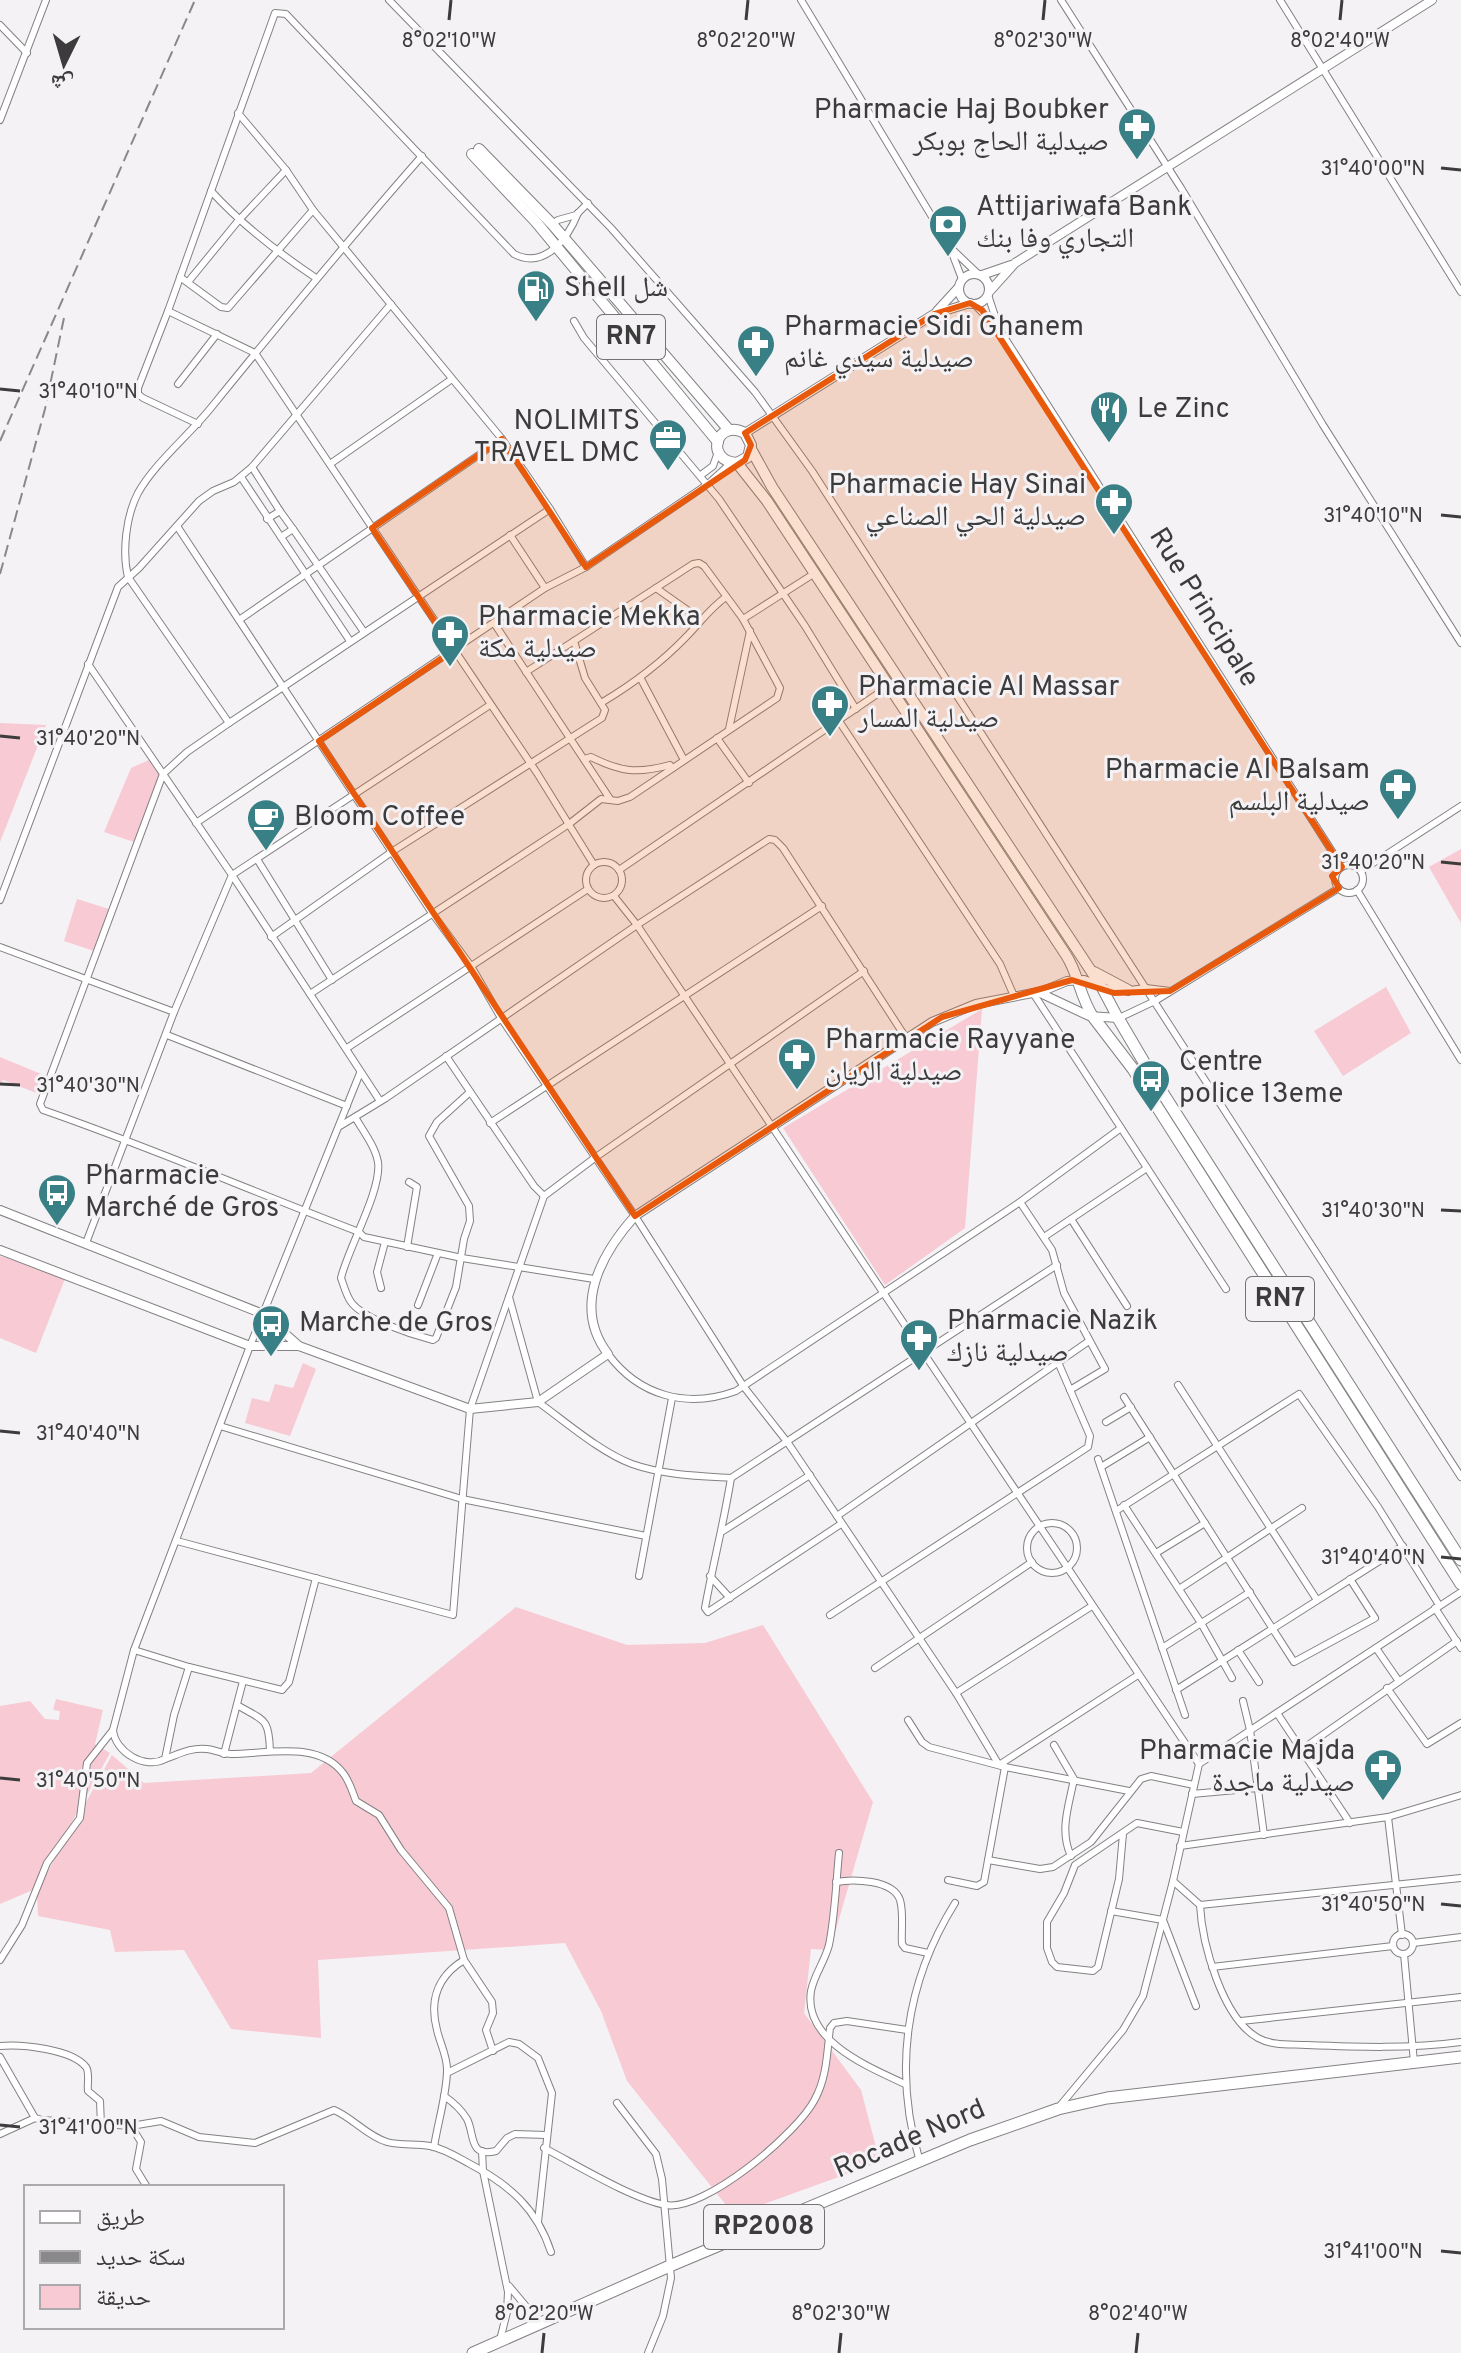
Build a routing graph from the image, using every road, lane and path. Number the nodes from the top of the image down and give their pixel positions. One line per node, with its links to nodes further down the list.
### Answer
1 (46, 0): 8 (street)
2 (389, 0): 18 (street)
3 (801, 0): 24 (street)
4 (1061, 0): 15 (street)
5 (1280, 0): 9 (street)
6 (1432, 0): 9 (street)
7 (0, 26): 8 (street)
8 (27, 53): 10 (street)
9 (1321, 70): 15 (street); 33 (street)
10 (3, 101): 12 (street)
11 (238, 113): 14 (street); 16 (street); 17 (street)
12 (0, 120)
13 (476, 152): 22 (main road, RN7)
14 (422, 156): 23 (street); 25 (street)
15 (1167, 166): 27 (street); 85 (street)
16 (286, 170): 19 (street); 21 (street)
17 (211, 191): 21 (street); 29 (street)
18 (588, 203): 20 (street); 46 (street)
19 (313, 210): 25 (street); 26 (street)
20 (578, 213): 22 (street); 23 (street)
21 (238, 221): 26 (street); 31 (street)
22 (548, 228): 23 (main road, RN7)
23 (560, 243): 48 (main road, RN7); 51 (main road, RN7)
24 (949, 245): 28 (street); 32 (street)
25 (342, 246): 30 (street); 35 (street)
26 (277, 252): 30 (street); 31 (street)
27 (1015, 263): 28 (street); 34 (street)
28 (979, 274): 32 (street); 34 (street)
29 (180, 277): 31 (street); 37 (street)
30 (316, 278): 42 (street)
31 (188, 282)
32 (961, 283): 36 (street); 38 (street)
33 (1461, 292)
34 (989, 293): 36 (street); 40 (street)
35 (391, 304): 43 (street); 45 (street)
36 (972, 304): 38 (street); 40 (street)
37 (168, 311): 41 (street); 47 (street)
38 (934, 314): 46 (street)
39 (574, 321): 56 (street)
40 (1001, 332): 115 (street, Rue Principale)
41 (217, 334): 42 (street); 44 (street)
42 (255, 353): 45 (street); 47 (street)
43 (452, 379): 50 (street); 54 (street)
44 (178, 384)
45 (297, 413): 54 (street); 55 (street)
46 (773, 415): 49 (street); 137 (street)
47 (198, 424): 71 (street)
48 (729, 430): 49 (main road); 51 (main road)
49 (745, 433): 52 (main road, RN7)
50 (502, 439): 59 (street); 63 (street)
51 (718, 447): 53 (main road, RN7); 56 (street)
52 (751, 449): 53 (main road); 131 (main road, RN7)
53 (734, 463): 58 (street); 69 (main road, RN7)
54 (330, 464): 63 (street)
55 (252, 467): 57 (street); 60 (street)
56 (701, 475): 58 (street)
57 (241, 477): 61 (street); 62 (street)
58 (708, 484): 68 (street); 74 (street)
59 (550, 509): 65 (street); 68 (street)
60 (280, 511): 61 (street); 64 (street)
61 (267, 519): 66 (street)
62 (177, 526): 71 (street); 79 (street)
63 (372, 528): 67 (street); 75 (street)
64 (293, 529): 66 (street); 67 (street)
65 (510, 535): 72 (street); 75 (street)
66 (281, 537): 70 (street)
67 (319, 566): 70 (street); 82 (street)
68 (586, 567): 72 (street)
69 (815, 573): 74 (street); 90 (main road, RN7)
70 (306, 574): 79 (street); 83 (street)
71 (128, 577): 87 (street); 96 (street)
72 (545, 588): 80 (street)
73 (656, 588): 76 (street); 77 (street); 84 (street)
74 (783, 593): 78 (street); 94 (street)
75 (417, 595): 82 (street); 86 (street)
76 (726, 597): 77 (street); 78 (street)
77 (700, 619): 89 (street)
78 (743, 619): 81 (street)
79 (239, 620): 91 (street)
80 (494, 623): 86 (street); 88 (street)
81 (750, 631): 97 (street); 97 (street)
82 (364, 632): 83 (street)
83 (350, 641): 91 (street)
84 (574, 641): 88 (street); 92 (street)
85 (1461, 643)
86 (454, 650): 93 (street); 100 (street)
87 (88, 664): 105 (street); 123 (street)
88 (526, 672): 98 (street)
89 (641, 679): 92 (street); 102 (street)
90 (889, 686): 94 (street); 135 (main road, RN7)
91 (283, 687): 96 (street); 100 (street)
92 (601, 703): 98 (street)
93 (490, 705): 103 (street); 107 (street)
94 (856, 709): 95 (street)
95 (839, 721): 106 (street); 143 (street)
96 (229, 723): 105 (street)
97 (729, 729): 99 (street)
98 (571, 738): 101 (street); 103 (street)
99 (717, 738): 102 (street); 106 (street)
100 (319, 741): 107 (street); 110 (street)
101 (584, 759): 104 (street); 108 (street)
102 (684, 760): 104 (street)
103 (531, 764): 111 (street); 112 (street)
104 (673, 768): 108 (street)
105 (163, 774): 110 (street); 133 (street)
106 (749, 783): 116 (street)
107 (355, 796): 112 (street); 113 (street)
108 (610, 799): 111 (street)
109 (1461, 806): 117 (street)
110 (196, 823): 118 (street)
111 (569, 824): 114 (street); 125 (street)
112 (393, 851): 125 (street); 126 (street)
113 (257, 859): 118 (street); 126 (street)
114 (594, 865): 116 (street); 120 (street)
115 (1342, 867): 117 (street); 119 (street)
116 (619, 870): 122 (street)
117 (1361, 871): 121 (street)
118 (232, 875): 128 (street); 145 (street)
119 (1339, 888): 121 (street); 139 (street)
120 (588, 889): 122 (street); 130 (street)
121 (1357, 890): 153 (street)
122 (614, 896): 127 (street)
123 (0, 900)
124 (822, 906): 127 (street); 132 (street); 142 (street)
125 (432, 913): 130 (street); 134 (street)
126 (296, 921): 128 (street); 134 (street)
127 (637, 925): 142 (street); 146 (street)
128 (271, 937): 141 (street)
129 (0, 947): 133 (street)
130 (471, 966): 146 (street); 151 (street)
131 (1088, 967): 136 (main road, RN7); 138 (main road)
132 (864, 971): 150 (street); 154 (street)
133 (88, 980): 145 (street); 165 (street)
134 (332, 980): 141 (street)
135 (1078, 980): 136 (street); 140 (street); 147 (main road, RN7)
136 (1101, 986): 138 (street); 148 (main road, RN7)
137 (1146, 988): 138 (street); 139 (street); 144 (street)
138 (1128, 990)
139 (1170, 991): 144 (street)
140 (1035, 992): 143 (street); 147 (street); 164 (street)
141 (310, 994): 151 (street)
142 (685, 996): 154 (street); 156 (street)
143 (1014, 996): 150 (street)
144 (1155, 1001): 148 (street); 218 (street)
145 (174, 1012): 149 (street)
146 (501, 1018): 152 (street); 156 (street)
147 (1094, 1018): 148 (street); 244 (highway, RN7)
148 (1118, 1018): 236 (highway, RN7)
149 (167, 1035): 159 (street); 165 (street)
150 (906, 1038): 163 (street)
151 (347, 1048): 155 (street)
152 (446, 1056): 157 (street); 158 (street)
153 (1461, 1060)
154 (731, 1066): 163 (street); 166 (street)
155 (360, 1073): 158 (street); 159 (street)
156 (548, 1085): 161 (street); 166 (street)
157 (470, 1092): 161 (street); 182 (street)
158 (380, 1101): 160 (street)
159 (347, 1106): 162 (street)
160 (355, 1117): 162 (street); 175 (street)
161 (490, 1123): 169 (street)
162 (340, 1126): 172 (street)
163 (771, 1126): 173 (street); 188 (street)
164 (1121, 1128): 167 (street); 170 (street)
165 (125, 1138): 172 (street); 178 (street)
166 (596, 1157): 169 (street); 173 (street)
167 (1147, 1168): 174 (street); 187 (street)
168 (409, 1182): 179 (street)
169 (544, 1196): 184 (street)
170 (1020, 1202): 176 (street); 188 (street)
171 (0, 1210): 178 (street)
172 (304, 1210): 175 (street); 192 (street)
173 (635, 1216): 185 (street); 200 (street)
174 (1071, 1219): 176 (street); 191 (street)
175 (359, 1232): 177 (street); 182 (street)
176 (1044, 1237): 183 (street)
177 (385, 1242): 179 (street); 186 (street)
178 (86, 1243): 192 (street)
179 (407, 1247): 181 (street)
180 (0, 1250): 194 (street)
181 (438, 1253): 182 (street); 190 (street)
182 (462, 1258): 184 (street)
183 (1057, 1265): 193 (street); 196 (street)
184 (520, 1266): 185 (street); 189 (street)
185 (594, 1279): 197 (street)
186 (381, 1288)
187 (1226, 1289)
188 (883, 1294): 196 (street); 200 (street)
189 (509, 1297): 204 (street); 206 (street)
190 (418, 1305)
191 (1127, 1306)
192 (263, 1314): 194 (street); 195 (street)
193 (1089, 1341): 198 (street); 201 (street)
194 (250, 1346): 195 (street); 209 (street)
195 (299, 1346): 206 (street)
196 (923, 1353): 208 (street); 211 (street)
197 (608, 1354): 203 (street); 204 (street)
198 (1058, 1362): 201 (street); 208 (street)
199 (1178, 1385): 212 (street)
200 (744, 1387): 203 (street); 211 (street)
201 (1070, 1390): 220 (street)
202 (1124, 1397): 205 (street)
203 (672, 1398): 215 (street)
204 (538, 1402): 206 (street); 215 (street)
205 (1131, 1407): 207 (street); 210 (street)
206 (470, 1409): 221 (street)
207 (1106, 1422)
208 (970, 1423): 220 (street); 225 (street)
209 (220, 1426): 221 (street); 232 (street)
210 (1150, 1437): 214 (street); 216 (street)
211 (788, 1443): 217 (street); 219 (street)
212 (1217, 1446): 216 (street); 229 (street); 233 (street)
213 (1098, 1459): 214 (street)
214 (1101, 1467): 224 (street)
215 (659, 1470): 219 (street); 231 (street)
216 (1174, 1474): 222 (street); 226 (street)
217 (810, 1475): 225 (street); 230 (street)
218 (1461, 1477)
219 (731, 1478): 230 (street)
220 (1016, 1493): 228 (street); 243 (street)
221 (462, 1499): 231 (street); 241 (street)
222 (1124, 1505): 224 (street); 234 (street)
223 (1302, 1508): 229 (street)
224 (1116, 1511): 257 (street)
225 (837, 1516): 227 (street)
226 (1205, 1523): 234 (street); 235 (street)
227 (841, 1524): 243 (street); 248 (street)
228 (1039, 1527): 237 (street); 238 (street); 238 (street)
229 (1271, 1528): 235 (street); 249 (street)
230 (723, 1531): 240 (street)
231 (646, 1536): 239 (street)
232 (177, 1541): 241 (street); 259 (street)
233 (1403, 1546): 242 (street); 251 (street)
234 (1156, 1553): 245 (street)
235 (1227, 1557): 245 (street); 246 (street)
236 (1461, 1560)
237 (1032, 1562): 238 (street); 255 (street)
238 (1067, 1568): 250 (street)
239 (639, 1576)
240 (710, 1576): 248 (street); 248 (street)
241 (316, 1578): 267 (street)
242 (1350, 1579): 249 (street); 254 (street)
243 (881, 1582): 252 (street); 255 (street)
244 (1461, 1584)
245 (1179, 1589): 253 (street)
246 (1250, 1592): 253 (street); 254 (street)
247 (1461, 1592): 251 (street)
248 (730, 1598)
249 (1317, 1600): 254 (street)
250 (1092, 1606): 264 (street); 271 (street)
251 (1437, 1607): 256 (street); 258 (street)
252 (830, 1615)
253 (1201, 1623): 257 (street); 261 (street)
254 (1273, 1628): 260 (street)
255 (920, 1640): 263 (street); 271 (street)
256 (1459, 1645): 266 (street)
257 (1162, 1648): 270 (street)
258 (1376, 1648): 266 (street); 274 (street)
259 (134, 1650): 262 (street); 278 (street)
260 (1238, 1650): 261 (street); 268 (street)
261 (1223, 1660): 265 (street); 270 (street)
262 (189, 1667): 267 (street); 284 (street)
263 (875, 1668)
264 (1138, 1675): 285 (street); 286 (street)
265 (1232, 1678)
266 (1398, 1680): 269 (street)
267 (243, 1681): 273 (street)
268 (1259, 1682)
269 (1387, 1688): 277 (street); 281 (street)
270 (1176, 1690): 275 (street)
271 (956, 1693): 286 (street)
272 (1243, 1701): 279 (street)
273 (237, 1705): 282 (street); 283 (street)
274 (1277, 1713): 279 (street); 281 (street)
275 (1185, 1715)
276 (908, 1720): 286 (street)
277 (1461, 1723)
278 (113, 1730): 284 (street); 317 (street)
279 (1250, 1730): 285 (street); 289 (street)
280 (1054, 1745): 287 (street)
281 (1301, 1750): 294 (street)
282 (270, 1751): 283 (street); 318 (street)
283 (224, 1754): 284 (street)
284 (165, 1759)
285 (1199, 1764): 288 (street)
286 (1002, 1766): 287 (street); 301 (street)
287 (1074, 1779): 290 (street); 300 (street)
288 (1194, 1785): 290 (street); 291 (street)
289 (1258, 1788): 291 (street); 297 (street)
290 (1129, 1791): 300 (street)
291 (1192, 1794): 295 (street)
292 (1461, 1795): 293 (street)
293 (1388, 1817): 294 (street); 306 (street)
294 (1350, 1823): 297 (street)
295 (1183, 1832): 296 (street); 298 (street)
296 (1123, 1834): 309 (street); 309 (street)
297 (1264, 1835): 298 (street)
298 (1180, 1846): 304 (street)
299 (839, 1853): 305 (street)
300 (1071, 1856): 301 (street)
301 (988, 1860): 303 (street)
302 (1461, 1878): 306 (street)
303 (948, 1880)
304 (1173, 1881): 308 (street); 310 (street)
305 (836, 1882): 315 (street); 325 (street)
306 (1397, 1886): 308 (street); 311 (street)
307 (955, 1903): 315 (street)
308 (1200, 1905): 319 (street)
309 (1111, 1911): 310 (street)
310 (1163, 1920): 322 (street); 337 (street)
311 (1402, 1935): 313 (street); 314 (street)
312 (1461, 1937): 313 (street)
313 (1413, 1943): 316 (street)
314 (1393, 1946): 316 (street); 319 (street)
315 (928, 1953): 324 (street)
316 (1404, 1954): 321 (street)
317 (0, 1960)
318 (464, 1960): 329 (street); 333 (street)
319 (1212, 1967): 323 (street)
320 (1461, 1997): 321 (street)
321 (1409, 2002): 323 (street); 328 (street)
322 (1196, 2006)
323 (1241, 2021): 328 (street)
324 (907, 2030): 325 (street); 334 (street)
325 (829, 2038): 334 (street); 349 (street)
326 (1461, 2042): 328 (street)
327 (0, 2046): 339 (street)
328 (1413, 2046): 332 (street)
329 (493, 2051): 333 (street); 342 (street)
330 (0, 2057): 338 (street)
331 (1461, 2060): 332 (highway, Rocade Nord / RP2008); 337 (highway, Rocade Nord / RP2008)
332 (1414, 2062): 337 (highway, Rocade Nord / RP2008)
333 (447, 2073): 335 (street)
334 (905, 2084): 346 (street)
335 (444, 2096): 343 (street); 345 (street)
336 (617, 2103): 349 (street)
337 (1058, 2109): 346 (highway, Rocade Nord / RP2008)
338 (35, 2118): 339 (street); 341 (street)
339 (101, 2125): 340 (street)
340 (131, 2126): 343 (street); 348 (street)
341 (0, 2134)
342 (546, 2135): 344 (street); 345 (street)
343 (434, 2147): 347 (street)
344 (544, 2148): 349 (street); 350 (street)
345 (482, 2151): 347 (street)
346 (920, 2162): 352 (highway, Rocade Nord / RP2008)
347 (483, 2171): 350 (street); 353 (street)
348 (146, 2185)
349 (665, 2205): 352 (street)
350 (538, 2222): 351 (street)
351 (551, 2252)
352 (672, 2265): 354 (highway, Rocade Nord / RP2008); 357 (street)
353 (507, 2283): 354 (street); 355 (street)
354 (540, 2324): 355 (highway, Rocade Nord / RP2008)
355 (499, 2342): 356 (highway, Rocade Nord / RP2008)
356 (473, 2353)
357 (648, 2353)

